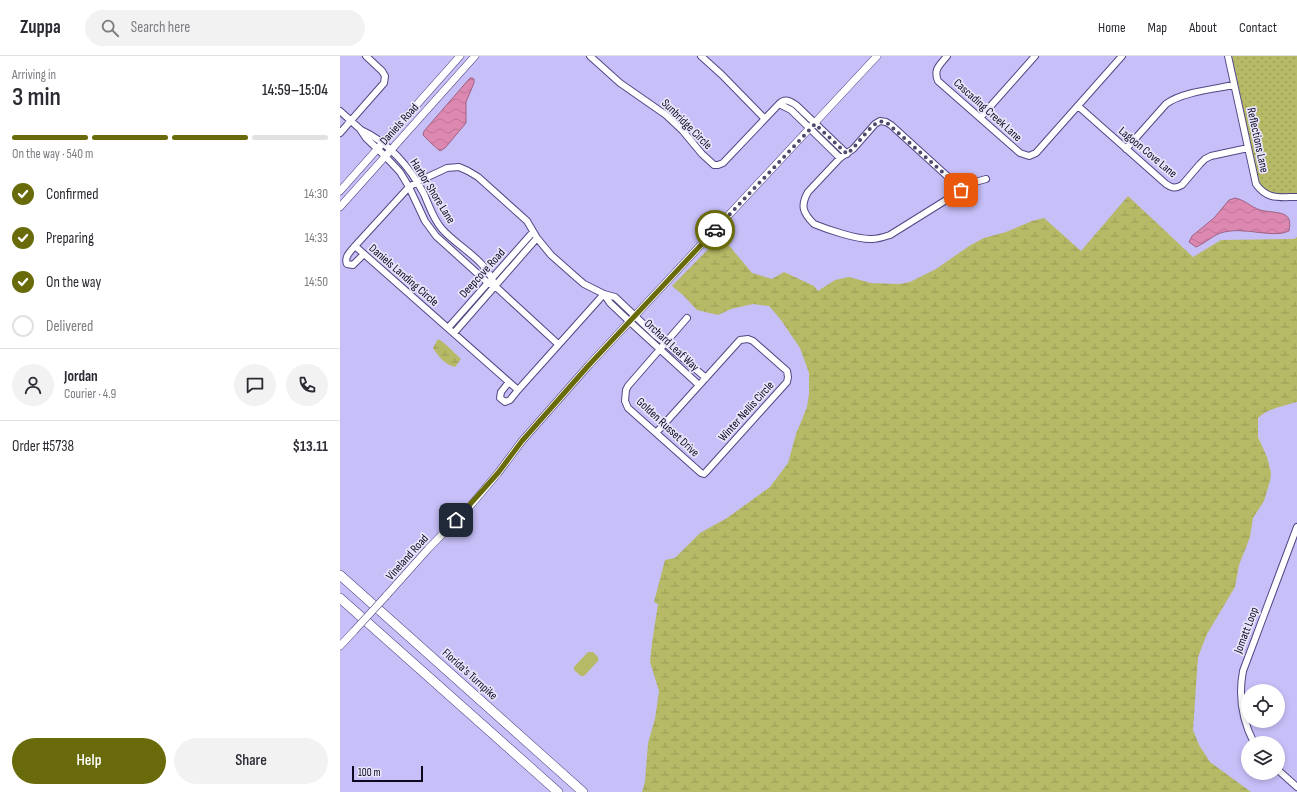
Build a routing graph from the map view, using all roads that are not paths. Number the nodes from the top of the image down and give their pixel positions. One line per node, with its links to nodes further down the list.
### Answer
1 (366, 56): 16 (street)
2 (460, 56): 19 (main road, Daniels Road)
3 (475, 56): 22 (main road, Daniels Road)
4 (590, 56): 14 (street, Sunbridge Circle)
5 (701, 56): 14 (street)
6 (878, 56): 17 (main road, Vineland Road)
7 (947, 56): 15 (street, Cascading Creek Lane)
8 (1035, 56): 15 (street)
9 (1122, 56): 12 (street)
10 (1228, 56): 11 (street, Reflections Lane)
11 (1234, 85): 20 (street, Reflections Lane); 21 (street)
12 (1078, 106): 15 (street, Cascading Creek Lane); 21 (street, Lagoon Cove Lane)
13 (340, 111): 16 (street)
14 (764, 118): 17 (street, Sunbridge Circle)
15 (980, 118)
16 (351, 121): 18 (street); 19 (street)
17 (812, 126): 23 (street); 25 (street); 43 (main road, Vineland Road)
18 (340, 133)
19 (380, 146): 22 (street, Harbor Shore Lane); 24 (street, Harbor Shore Lane); 32 (main road, Daniels Road)
20 (1248, 148): 21 (street, Lagoon Cove Lane); 33 (street, Reflections Lane)
21 (1126, 149)
22 (391, 150): 24 (main road, Daniels Road); 26 (street, Harbor Shore Lane)
23 (847, 154): 25 (street); 31 (street)
24 (385, 156): 27 (street, Harbor Shore Lane); 34 (main road, Daniels Road)
25 (840, 158): 31 (street)
26 (407, 167): 27 (street); 29 (street, Harbor Shore Lane)
27 (400, 172): 30 (street, Harbor Shore Lane)
28 (986, 180): 31 (street)
29 (417, 182): 30 (street, Daniels Landing Circle); 35 (street, Daniels Landing Circle); 38 (street, Harbor Shore Lane)
30 (409, 187): 36 (street, Daniels Landing Circle); 38 (street, Harbor Shore Lane)
31 (961, 190)
32 (340, 191)
33 (1297, 197)
34 (340, 207)
35 (535, 235): 38 (street, Deepcove Road); 39 (street, Deepcove Road); 40 (street, Daniels Landing Circle)
36 (355, 246): 37 (street, Daniels Landing Circle); 37 (street)
37 (364, 254): 45 (street, Daniels Landing Circle)
38 (490, 280): 39 (street, Harbor Shore Lane); 45 (street, Deepcove Road)
39 (495, 286): 46 (street, Deepcove Road); 49 (street, Harbor Shore Lane)
40 (604, 294): 41 (street, Daniels Landing Circle); 42 (street, Daniels Landing Circle); 49 (street)
41 (619, 301): 42 (street); 43 (street, Daniels Landing Circle)
42 (614, 306): 43 (street, Daniels Landing Circle)
43 (632, 318): 47 (street, Orchard Leaf Way); 60 (main road, Vineland Road, bridge)
44 (687, 318): 48 (street, Golden Russet Drive)
45 (448, 328): 46 (street, Daniels Landing Circle)
46 (454, 333): 52 (street, Daniels Landing Circle)
47 (651, 336): 48 (street, Orchard Leaf Way); 50 (street, Orchard Leaf Way)
48 (665, 343): 50 (street, Golden Russet Drive); 51 (street, Orchard Leaf Way)
49 (558, 344): 54 (street)
50 (659, 349): 53 (street, Orchard Leaf Way); 55 (street, Golden Russet Drive)
51 (706, 378): 53 (street, Winter Nellis Circle); 56 (street, Winter Nellis Circle)
52 (509, 382): 54 (street, Daniels Landing Circle); 54 (street)
53 (699, 385): 55 (street, Winter Nellis Circle)
54 (518, 390)
55 (656, 433): 56 (street, Golden Russet Drive)
56 (704, 474)
57 (1297, 527): 61 (street, Jomatt Loop)
58 (340, 575): 65 (highway, Florida's Turnpike)
59 (340, 598): 64 (highway)
60 (340, 646)
61 (1250, 736)
62 (1285, 776): 63 (street)
63 (1297, 787)
64 (558, 792)
65 (583, 792)

